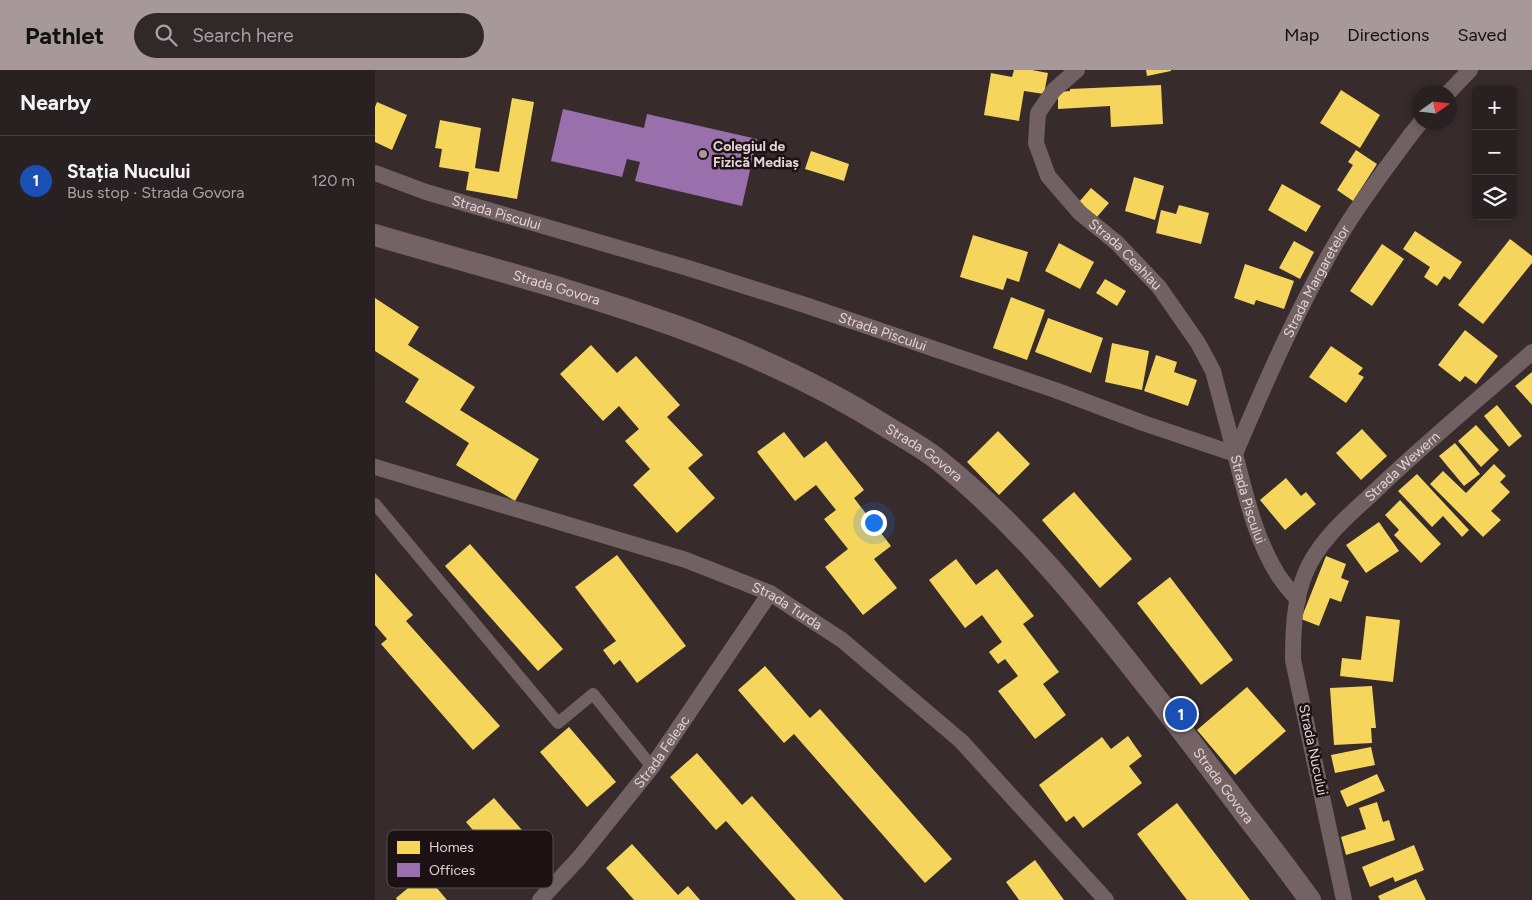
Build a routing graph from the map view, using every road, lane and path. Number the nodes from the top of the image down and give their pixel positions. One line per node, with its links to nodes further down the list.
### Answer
1 (1077, 70): 8 (street, Strada Ceahlau)
2 (1470, 70): 3 (street)
3 (1456, 85)
4 (1414, 130): 8 (street, Strada Margaretelor)
5 (375, 173): 8 (street, Strada Piscului)
6 (375, 234): 18 (main road, Strada Govora)
7 (1532, 352): 12 (street, Strada Wewern)
8 (1235, 454): 12 (street, Strada Piscului)
9 (375, 467): 11 (street, Strada Turda)
10 (375, 504): 13 (street)
11 (770, 593): 13 (street, Strada Feleac); 17 (street, Strada Turda)
12 (1298, 600): 19 (street, Strada Nucului)
13 (652, 767): 14 (street, Strada Feleac)
14 (553, 886)
15 (551, 888): 16 (street, Strada Feleac)
16 (540, 900)
17 (1107, 900)
18 (1309, 900)
19 (1344, 900)

